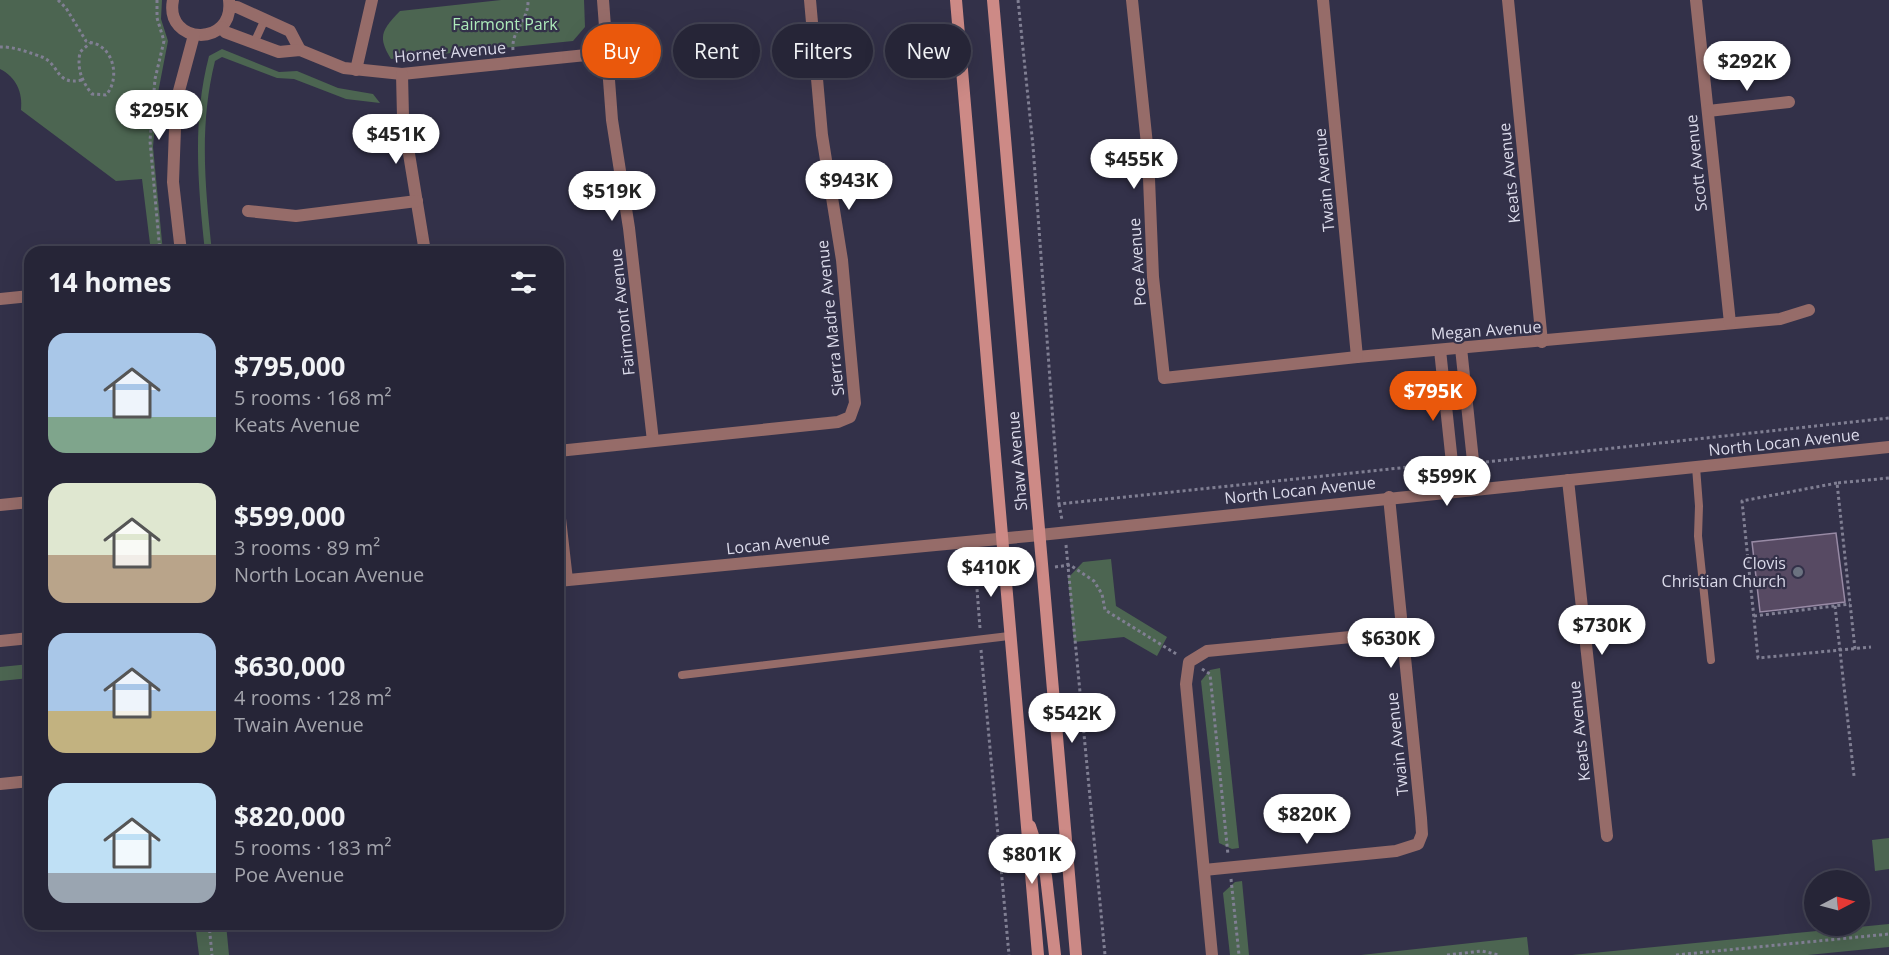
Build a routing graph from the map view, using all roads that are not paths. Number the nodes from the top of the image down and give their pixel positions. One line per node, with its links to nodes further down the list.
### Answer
1 (173, 0): 15 (street)
2 (372, 0): 19 (street)
3 (603, 0): 13 (street, Fairmont Avenue)
4 (810, 0): 37 (street, Sierra Madre Avenue)
5 (956, 0): 48 (main road, Shaw Avenue)
6 (993, 0): 47 (main road, Shaw Avenue)
7 (1132, 0): 36 (street, Poe Avenue)
8 (1323, 0): 35 (street, Twain Avenue)
9 (1508, 0): 32 (street, Keats Avenue)
10 (1696, 0): 23 (street, Scott Avenue)
11 (229, 3): 12 (street, Hornet Avenue); 14 (street)
12 (265, 20): 16 (lane); 17 (street, Hornet Avenue)
13 (604, 24)
14 (222, 27): 15 (street); 16 (street, Hornet Avenue)
15 (194, 35): 26 (street)
16 (254, 43): 17 (street, Hornet Avenue)
17 (300, 50): 19 (street, Hornet Avenue)
18 (582, 56): 20 (street, Hornet Avenue)
19 (356, 70): 20 (street, Hornet Avenue)
20 (402, 74): 24 (street)
21 (608, 78): 37 (street, Fairmont Avenue)
22 (1789, 102): 23 (street)
23 (1708, 111): 31 (street, Scott Avenue)
24 (417, 201): 25 (street); 27 (street)
25 (248, 212)
26 (180, 246)
27 (424, 246)
28 (24, 297): 29 (street)
29 (0, 299)
30 (1809, 310): 31 (street, Megan Avenue)
31 (1730, 323): 32 (street, Megan Avenue)
32 (1542, 342): 33 (street, Megan Avenue)
33 (1461, 348): 34 (street, Megan Avenue); 42 (street)
34 (1440, 350): 35 (street, Megan Avenue); 43 (street)
35 (1357, 357): 36 (street, Megan Avenue)
36 (1164, 378)
37 (653, 441): 39 (street)
38 (1889, 447): 40 (street, North Locan Avenue)
39 (564, 450)
40 (1696, 467): 41 (street, North Locan Avenue); 54 (lane)
41 (1568, 480): 42 (street, North Locan Avenue); 59 (street, Keats Avenue)
42 (1476, 489): 43 (street, North Locan Avenue)
43 (1455, 491): 44 (street, North Locan Avenue)
44 (1389, 498): 47 (street, North Locan Avenue); 50 (street, Twain Avenue)
45 (24, 503): 46 (street)
46 (0, 505)
47 (1040, 535): 48 (street, North Locan Avenue); 63 (main road, Shaw Avenue)
48 (1002, 538): 49 (street, Locan Avenue); 51 (main road, Shaw Avenue)
49 (564, 580)
50 (1402, 632): 60 (street); 60 (street, Twain Avenue)
51 (1009, 636): 55 (lane); 58 (main road, Shaw Avenue)
52 (24, 639): 53 (street)
53 (0, 641)
54 (1711, 660)
55 (682, 675)
56 (24, 782): 57 (street)
57 (0, 784)
58 (1024, 810): 61 (main road, Shaw Avenue); 62 (main road)
59 (1607, 836)
60 (1204, 870): 64 (street)
61 (1038, 955)
62 (1055, 955)
63 (1076, 955)
64 (1212, 955)

